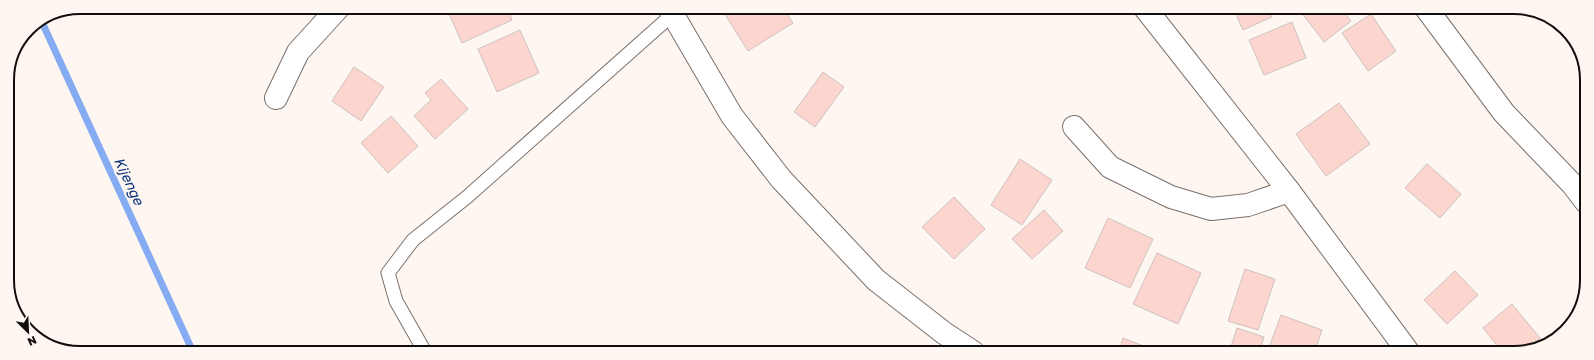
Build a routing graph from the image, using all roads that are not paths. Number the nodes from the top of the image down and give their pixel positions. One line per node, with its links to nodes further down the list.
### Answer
1 (333, 14): 6 (street)
2 (670, 14): 10 (lane)
3 (676, 14): 11 (street)
4 (1150, 14): 9 (street)
5 (1430, 14): 8 (street)
6 (276, 98)
7 (1074, 127): 9 (street)
8 (1580, 188)
9 (1289, 191): 12 (street)
10 (422, 346)
11 (964, 346)
12 (1404, 346)

